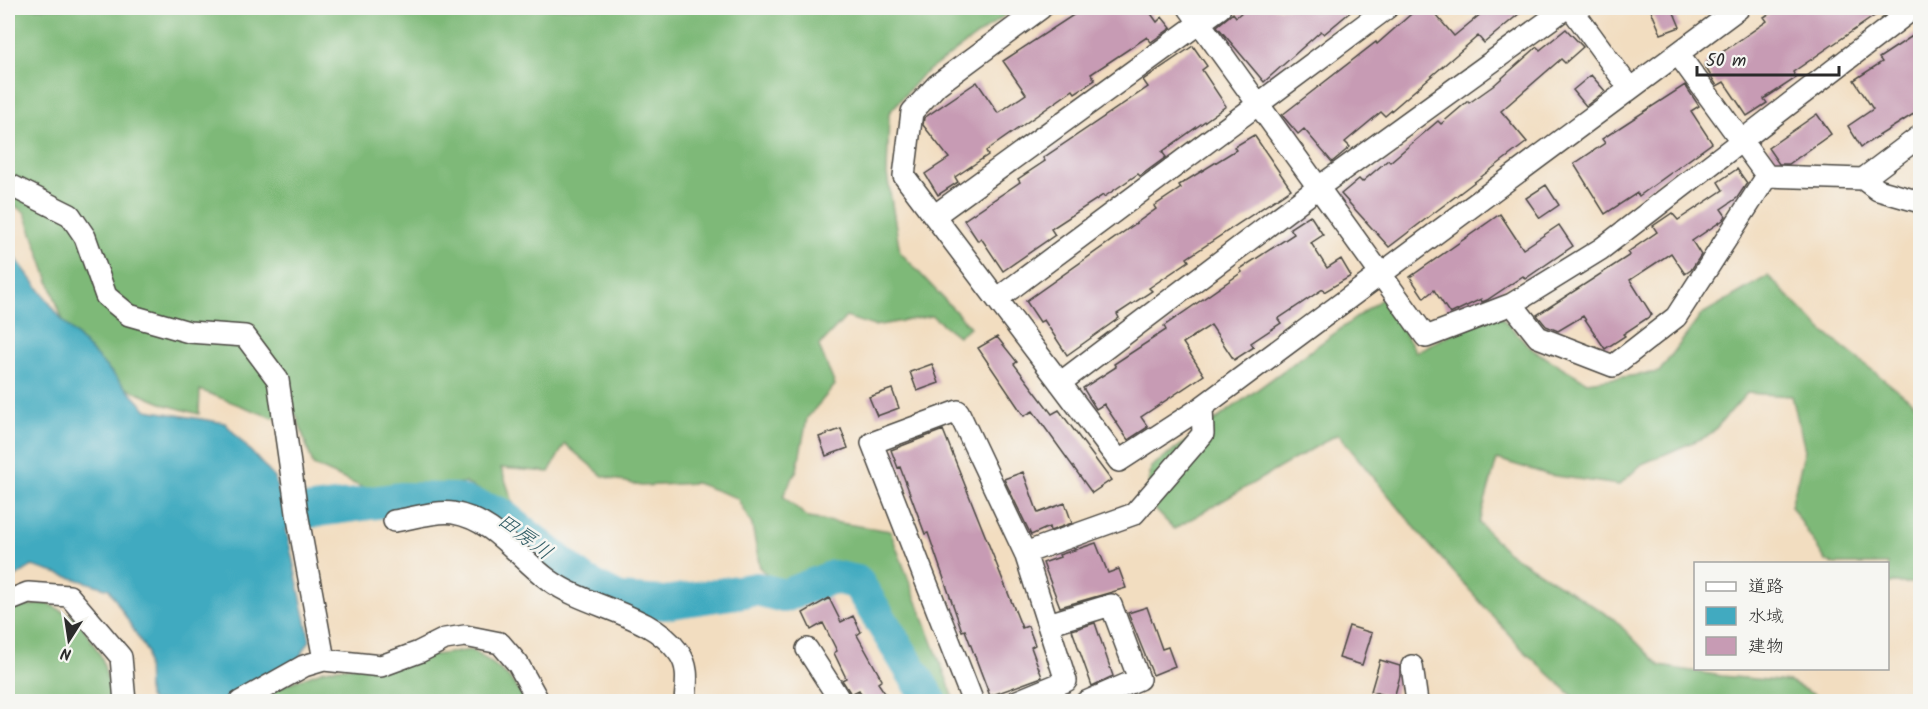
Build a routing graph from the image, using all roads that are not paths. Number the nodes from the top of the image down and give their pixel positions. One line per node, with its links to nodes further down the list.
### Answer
1 (1041, 8): 19 (street)
2 (1220, 8): 8 (street)
3 (1387, 8): 11 (street)
4 (1566, 8): 17 (street)
5 (1571, 8): 10 (street)
6 (1739, 8): 9 (street)
7 (1914, 8): 13 (street)
8 (1195, 15): 11 (street); 19 (street)
9 (1678, 54): 10 (street); 13 (street)
10 (1630, 89): 20 (street)
11 (1257, 106): 17 (street); 21 (street)
12 (1920, 136): 15 (street)
13 (1740, 140): 14 (street); 22 (street)
14 (1767, 176): 15 (street); 22 (street)
15 (1863, 179): 18 (street)
16 (8, 184): 30 (street)
17 (1318, 187): 20 (street); 23 (street)
18 (1920, 202)
19 (934, 216): 21 (street)
20 (1382, 272): 22 (street); 24 (street)
21 (996, 299): 23 (street)
22 (1512, 304)
23 (1060, 383): 24 (street)
24 (1202, 407): 26 (street)
25 (394, 521): 36 (street)
26 (1025, 553): 28 (street); 38 (street)
27 (8, 601): 33 (street)
28 (1048, 624): 32 (street); 40 (street)
29 (807, 649): 37 (street)
30 (324, 660): 34 (street); 35 (street)
31 (1412, 666): 41 (street)
32 (1066, 681): 39 (street); 40 (street)
33 (125, 702)
34 (240, 702)
35 (539, 702)
36 (685, 702)
37 (841, 702)
38 (973, 702)
39 (1015, 702)
40 (1084, 702)
41 (1417, 702)

